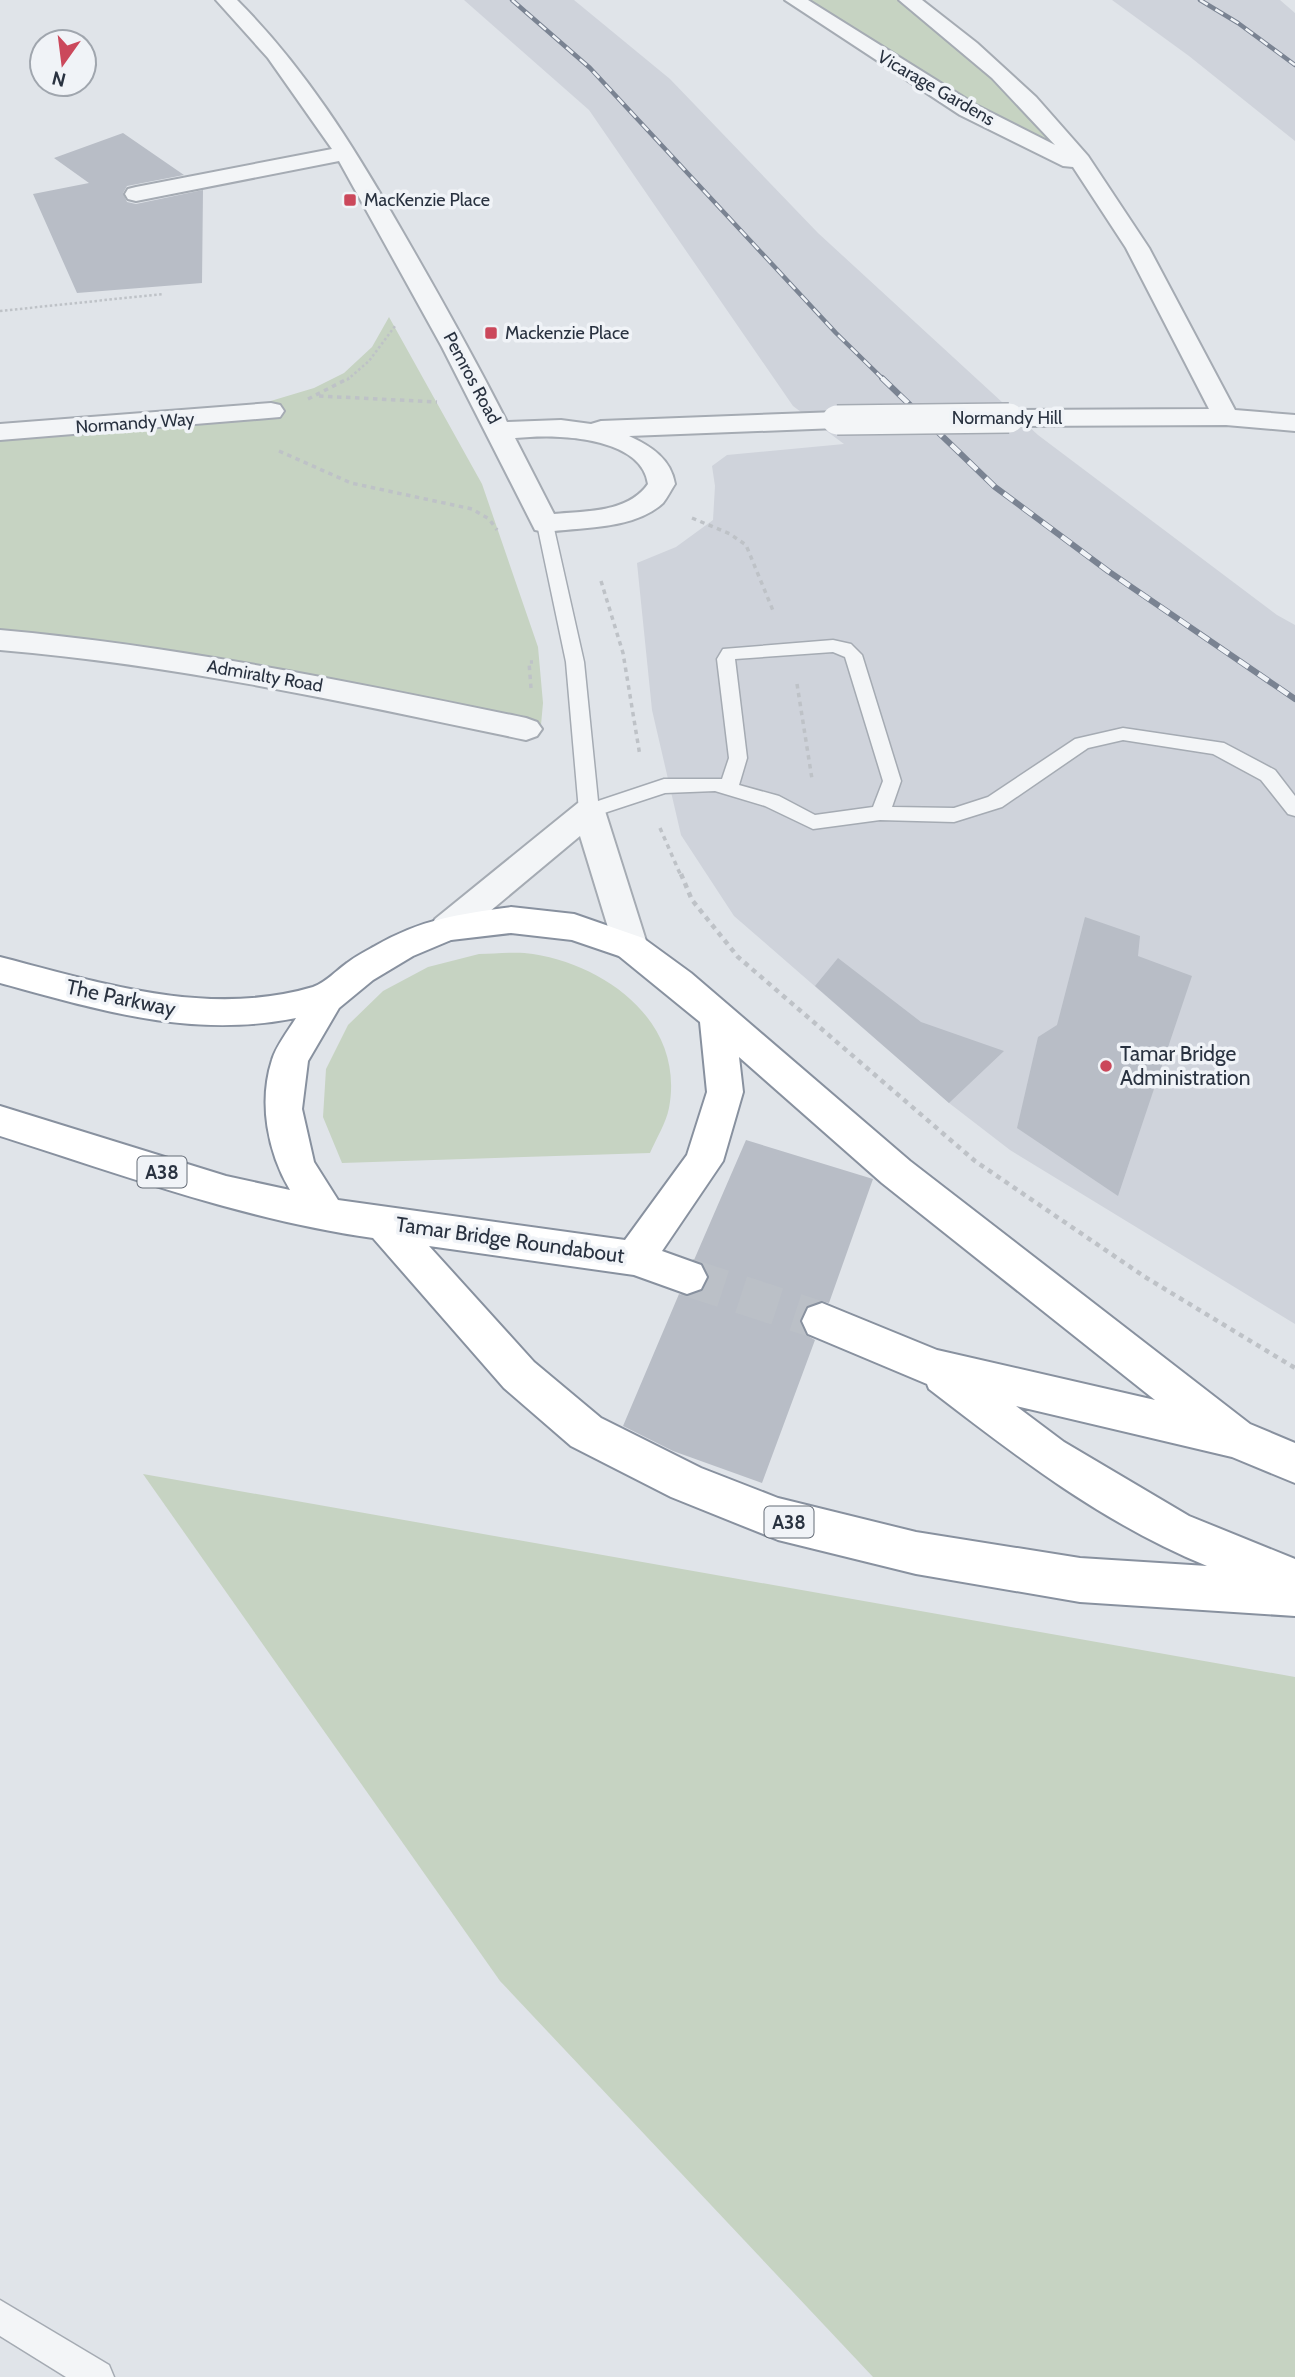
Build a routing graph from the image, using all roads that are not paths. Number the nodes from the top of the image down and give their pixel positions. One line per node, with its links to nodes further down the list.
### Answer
1 (226, 0): 6 (street, Pemros Road)
2 (795, 0): 5 (street, Vicarage Gardens)
3 (909, 0): 4 (street, Vicarage Gardens)
4 (956, 61): 5 (street); 7 (street, Vicarage Gardens)
5 (897, 67): 7 (street, Vicarage Gardens)
6 (346, 153): 8 (street); 13 (street, Pemros Road)
7 (1083, 166): 10 (street, Vicarage Gardens)
8 (136, 194)
9 (271, 411): 15 (street, Normandy Way)
10 (1226, 418): 11 (street, Normandy Hill); 12 (street, Normandy Hill, bridge)
11 (1295, 423)
12 (719, 426): 14 (street, Normandy Hill); 16 (street, Normandy Hill)
13 (499, 430): 14 (street, Normandy Hill); 17 (street, Pemros Road)
14 (581, 430): 16 (street)
15 (0, 432)
16 (658, 464): 17 (street)
17 (545, 524): 22 (lane, Pemros Road)
18 (0, 640): 19 (street, Admiralty Road)
19 (526, 729)
20 (729, 788): 22 (lane); 23 (lane); 23 (lane)
21 (1295, 809): 23 (lane)
22 (589, 810): 24 (street); 25 (street, Pemros Road)
23 (880, 813)
24 (447, 928): 25 (highway); 27 (highway)
25 (631, 947): 28 (highway)
26 (0, 970): 27 (highway, The Parkway)
27 (326, 998): 30 (highway)
28 (717, 1017): 32 (highway, Tamar Bridge Roundabout); 36 (highway)
29 (0, 1121): 30 (highway, A38)
30 (326, 1215): 31 (highway, Tamar Bridge Roundabout)
31 (385, 1224): 32 (highway, Tamar Bridge Roundabout); 39 (highway, A38)
32 (634, 1258): 33 (highway)
33 (687, 1277)
34 (822, 1321): 35 (highway)
35 (934, 1368): 36 (highway); 38 (highway)
36 (1235, 1438): 37 (highway)
37 (1295, 1463)
38 (1295, 1581)
39 (1295, 1594)
40 (0, 2317): 41 (lane)
41 (97, 2377)

